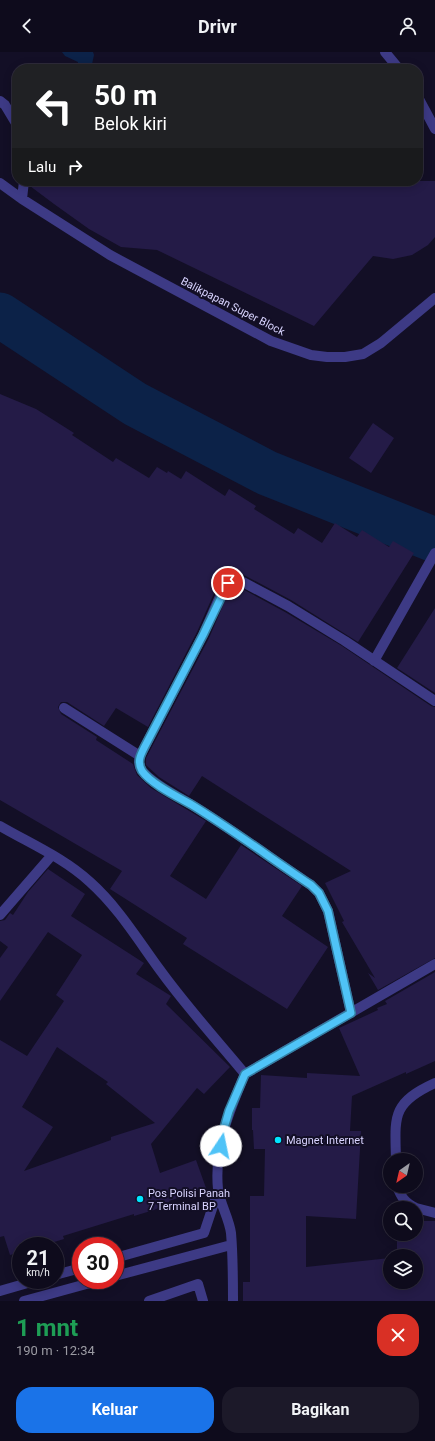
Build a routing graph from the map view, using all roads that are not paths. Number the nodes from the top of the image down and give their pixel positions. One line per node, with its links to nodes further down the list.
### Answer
1 (385, 52): 2 (street)
2 (395, 64)
3 (0, 101): 5 (street)
4 (423, 106): 6 (street)
5 (12, 117)
6 (435, 129)
7 (0, 184): 9 (street, Balikpapan Super Block)
8 (23, 186): 9 (street)
9 (22, 199): 10 (street, Balikpapan Super Block)
10 (435, 298)
11 (432, 557): 12 (street)
12 (374, 661): 13 (street); 15 (street)
13 (435, 701)
14 (64, 708): 15 (street)
15 (140, 756): 20 (street)
16 (0, 826): 17 (street)
17 (52, 855): 18 (street); 21 (street)
18 (0, 915)
19 (435, 964): 20 (street)
20 (351, 1013): 21 (street)
21 (245, 1074): 24 (street)
22 (435, 1083): 23 (street)
23 (396, 1153)
24 (218, 1191): 27 (street); 28 (street)
25 (423, 1210): 26 (street)
26 (435, 1213)
27 (231, 1245): 29 (street); 36 (street)
28 (124, 1256)
29 (124, 1274)
30 (12, 1288): 32 (street)
31 (72, 1288): 33 (street)
32 (0, 1291)
33 (24, 1301)
34 (149, 1301): 35 (street)
35 (203, 1301)
36 (233, 1301)

